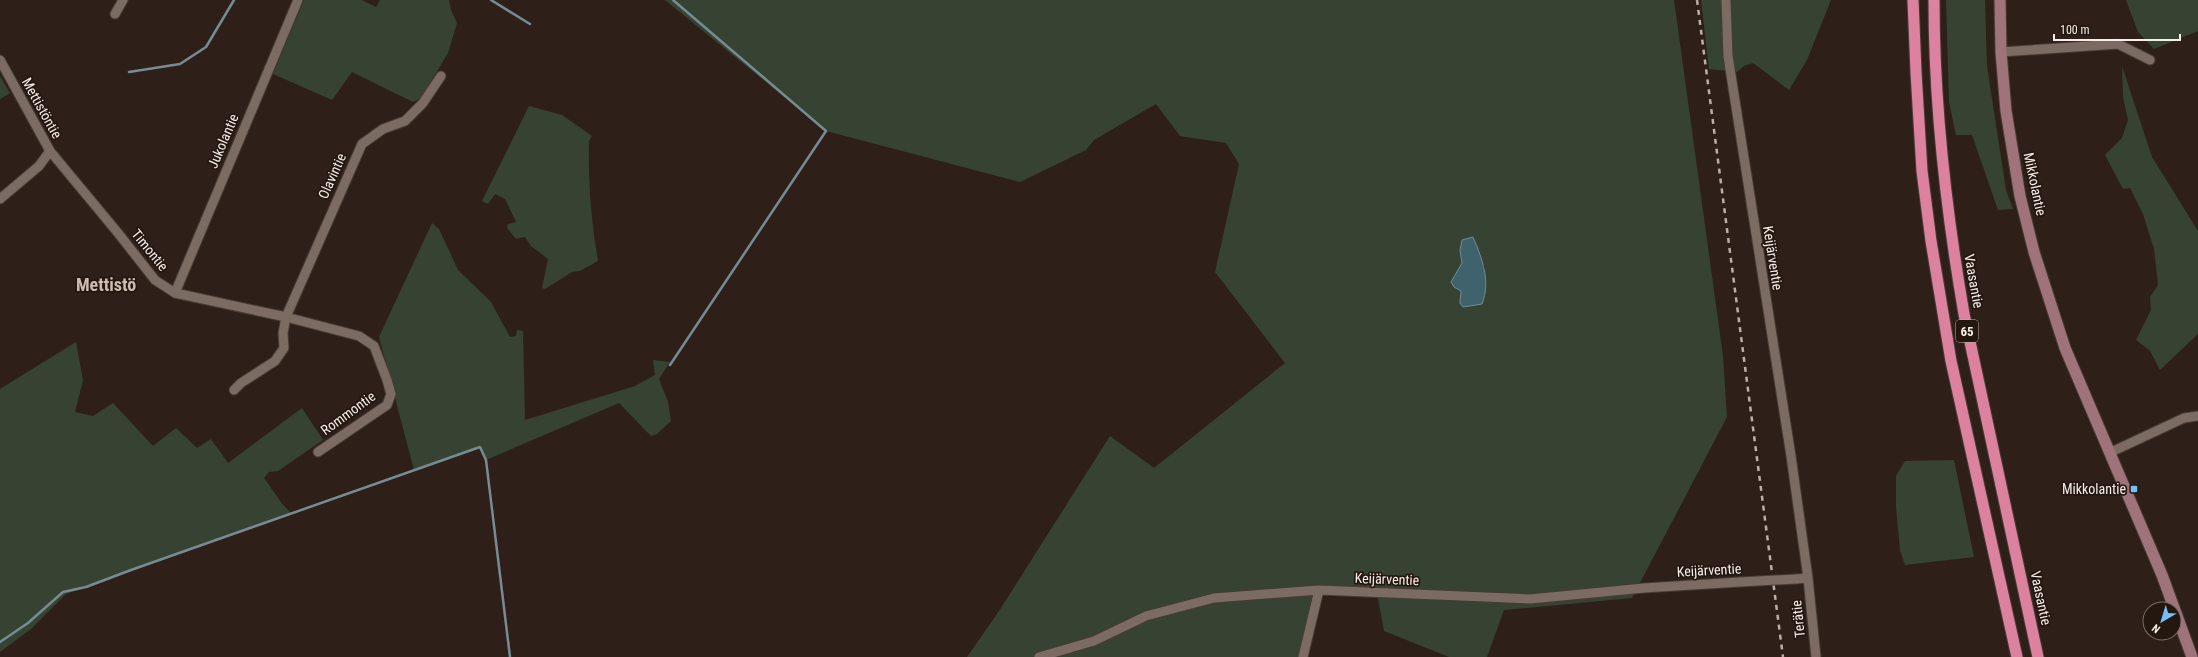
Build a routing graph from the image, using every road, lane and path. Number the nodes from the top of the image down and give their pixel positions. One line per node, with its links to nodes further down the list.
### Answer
1 (123, 0): 7 (street)
2 (298, 0): 14 (street, Jukolantie)
3 (1726, 0): 20 (street, Keijärventie)
4 (1914, 0): 25 (highway, 65)
5 (1934, 0): 26 (highway, Vaasantie / 65)
6 (2000, 0): 8 (main road, Mikkolantie)
7 (115, 14)
8 (2001, 52): 10 (street); 19 (main road, Mikkolantie)
9 (0, 60): 12 (street, Mettistöntie)
10 (2150, 60)
11 (441, 76): 15 (street, Olavintie)
12 (50, 152): 13 (street, Mettistöntie); 14 (street, Timontie)
13 (0, 199)
14 (175, 293): 15 (street, Timontie)
15 (286, 317): 16 (street, Olavintie); 18 (street, Rommontie)
16 (234, 390)
17 (2198, 416): 19 (street)
18 (318, 452)
19 (2109, 453): 27 (main road, Mikkolantie)
20 (1808, 578): 21 (street, Keijärventie, bridge); 24 (street, Terätie)
21 (1319, 590): 22 (street, Keijärventie); 23 (street)
22 (1039, 657)
23 (1303, 657)
24 (1816, 657)
25 (2017, 657)
26 (2038, 657)
27 (2192, 657)

